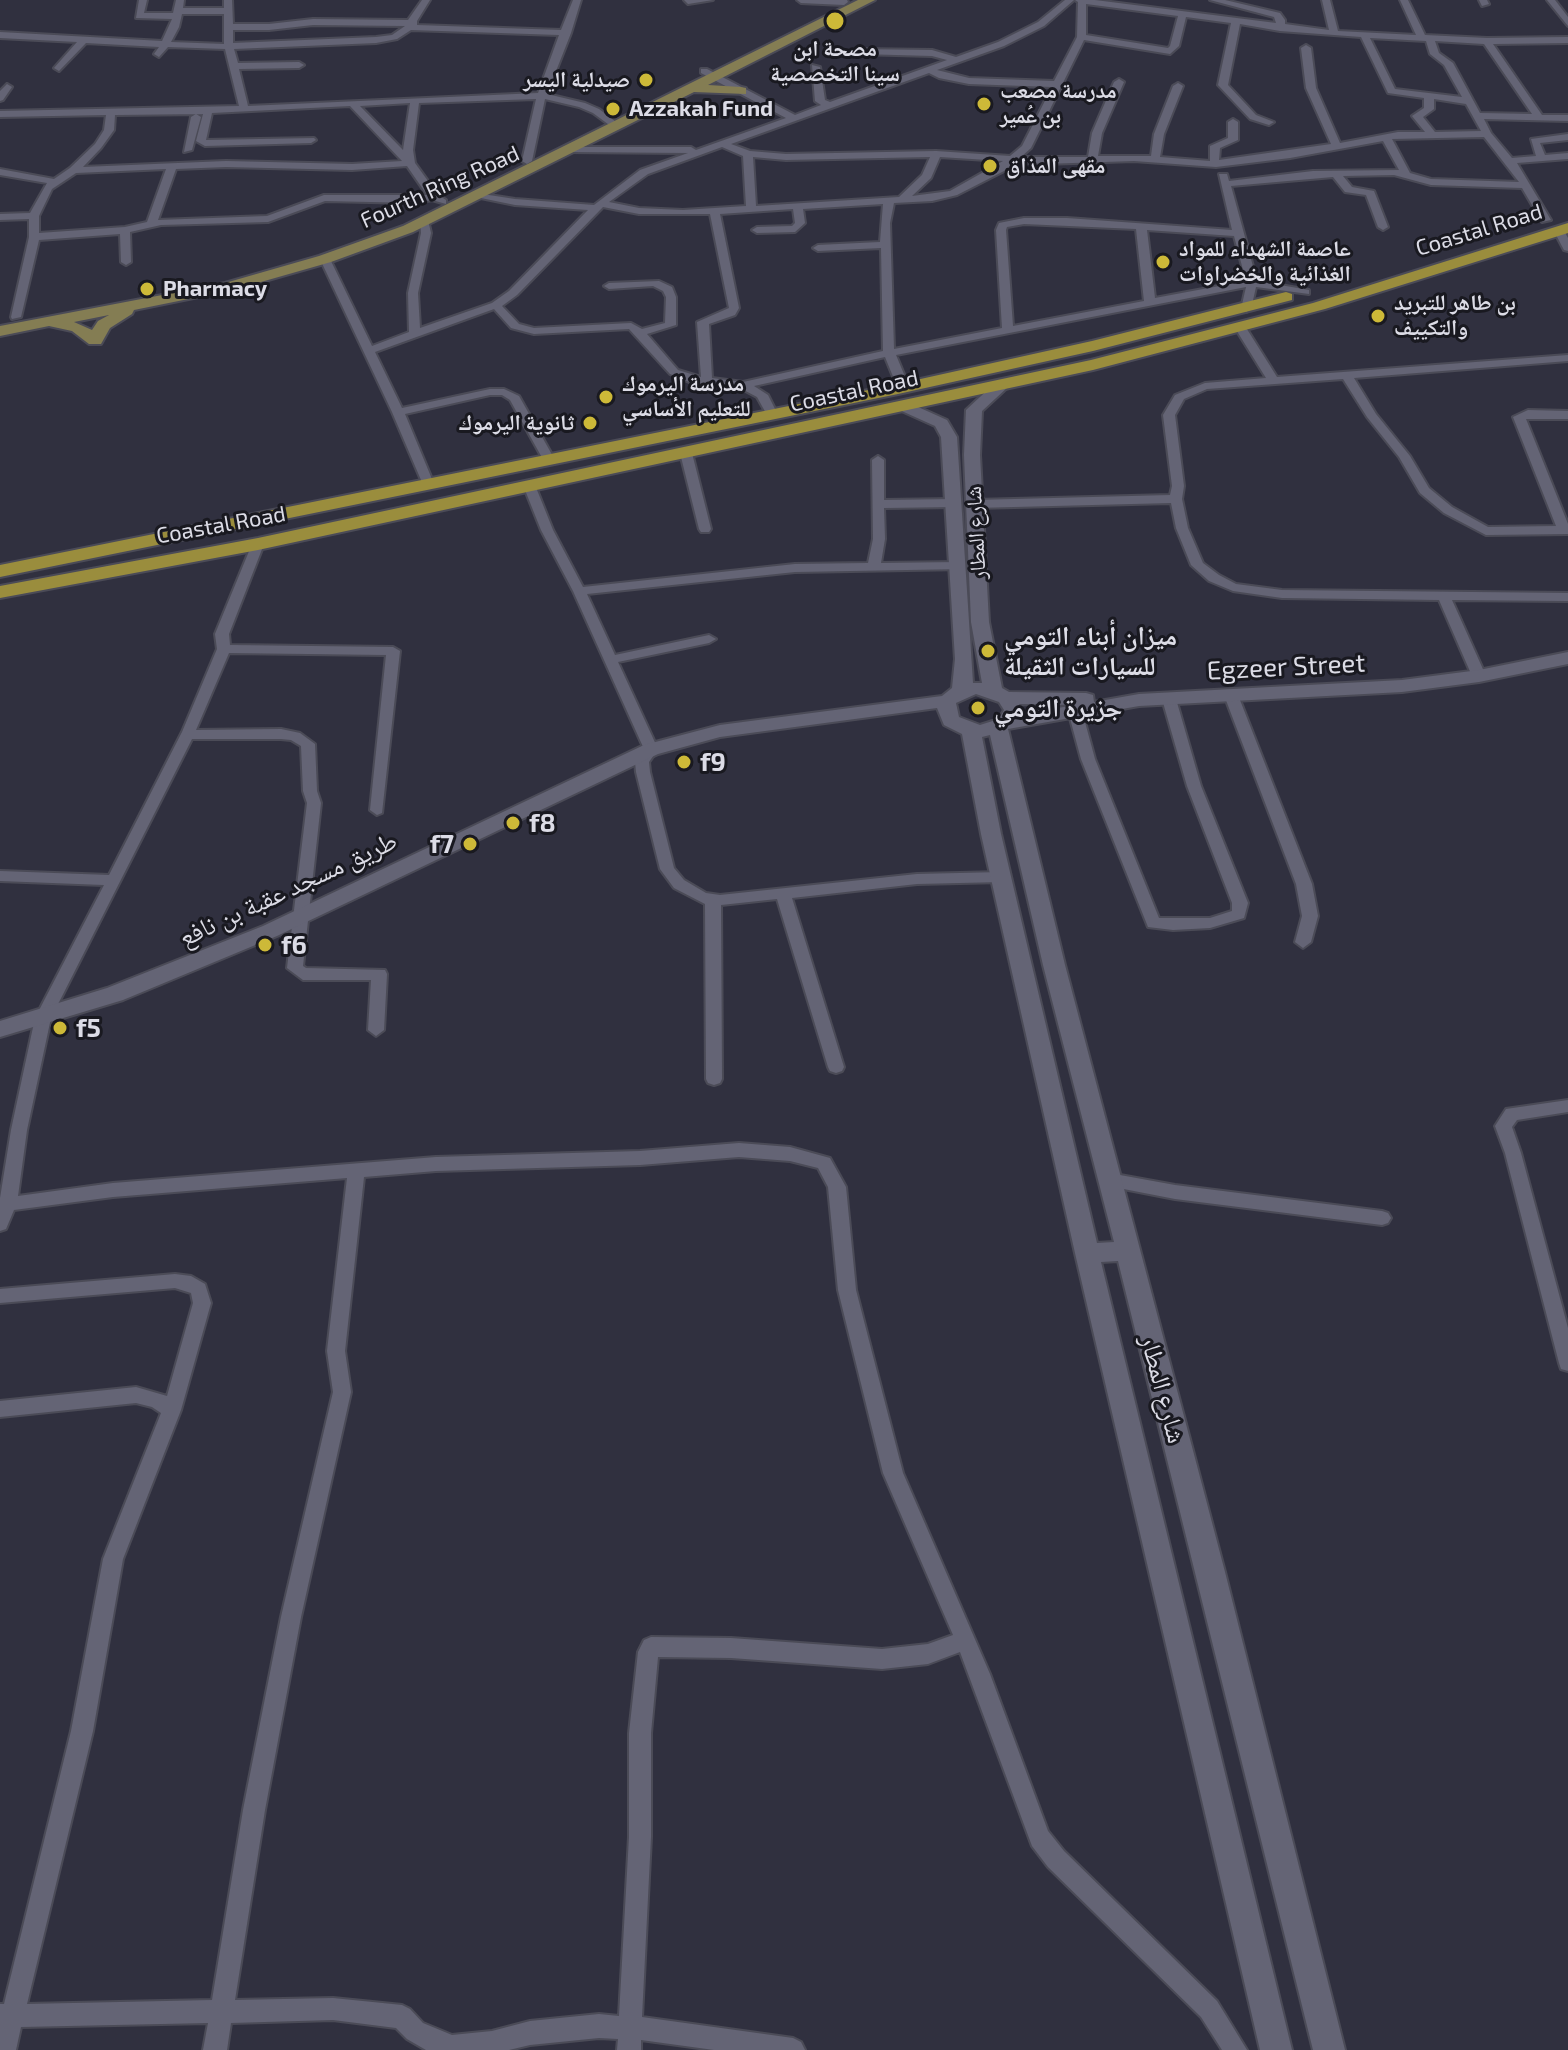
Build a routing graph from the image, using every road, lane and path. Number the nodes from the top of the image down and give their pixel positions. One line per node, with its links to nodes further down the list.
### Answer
1 (143, 0): 17 (street)
2 (426, 0): 23 (street)
3 (577, 0): 26 (street)
4 (709, 0): 13 (street)
5 (801, 0): 14 (street)
6 (868, 0): 42 (main road, Fourth Ring Road)
7 (1070, 0): 41 (street)
8 (1217, 0): 18 (street)
9 (1268, 0): 18 (street)
10 (1326, 0): 27 (street)
11 (1404, 0): 30 (street)
12 (1551, 0): 22 (street)
13 (688, 1)
14 (846, 1): 48 (main road, Fourth Ring Road)
15 (1081, 1): 19 (street); 31 (street)
16 (229, 6): 17 (street); 24 (street)
17 (179, 9): 36 (street)
18 (1268, 13): 25 (street)
19 (1182, 16): 21 (street); 31 (street)
20 (348, 22): 23 (street); 24 (street); 35 (street)
21 (1236, 22): 25 (street); 72 (street)
22 (1568, 23)
23 (412, 25): 26 (street); 35 (street)
24 (229, 27): 37 (street)
25 (1280, 28): 27 (street)
26 (567, 33): 55 (street)
27 (1334, 33): 28 (street)
28 (1364, 34): 30 (street); 56 (street)
29 (0, 35): 32 (street)
30 (1425, 36): 34 (street); 59 (street)
31 (1081, 37): 50 (street)
32 (84, 39): 36 (street); 46 (street)
33 (1568, 40): 34 (street)
34 (1487, 41): 67 (street)
35 (340, 42): 37 (street)
36 (167, 43): 37 (street); 40 (street)
37 (229, 46): 44 (street)
38 (1306, 48): 79 (street)
39 (860, 51): 41 (street)
40 (159, 54)
41 (957, 60): 47 (street)
42 (741, 64): 48 (main road, Fourth Ring Road); 53 (main road)
43 (299, 65): 44 (street)
44 (235, 66): 62 (street)
45 (815, 67): 61 (street)
46 (59, 68)
47 (930, 70): 50 (street); 61 (street)
48 (707, 76): 53 (street); 54 (main road, Fourth Ring Road); 70 (main road, Fourth Ring Road)
49 (1119, 82): 86 (street)
50 (1057, 84): 89 (street)
51 (1178, 86): 87 (street)
52 (7, 87): 57 (street)
53 (743, 91): 54 (main road); 68 (street)
54 (685, 92): 70 (main road, Fourth Ring Road)
55 (543, 96): 58 (street); 70 (street); 90 (street)
56 (1429, 96): 59 (street); 73 (street)
57 (0, 98)
58 (415, 100): 60 (street); 92 (street)
59 (1468, 101): 66 (street)
60 (352, 103): 62 (street); 92 (street)
61 (830, 106): 68 (street)
62 (244, 108): 63 (street)
63 (203, 111): 64 (street); 77 (street); 81 (street)
64 (111, 112): 65 (street); 95 (street)
65 (0, 114)
66 (1477, 116): 67 (street); 74 (street)
67 (1539, 117): 69 (street)
68 (794, 118): 78 (street)
69 (1567, 120)
70 (611, 122): 80 (main road, Fourth Ring Road); 90 (main road, Fourth Ring Road)
71 (1233, 122): 93 (street)
72 (1269, 122)
73 (1432, 134): 74 (street); 75 (street)
74 (1487, 134): 91 (street)
75 (1386, 137): 79 (street); 98 (street)
76 (1568, 137): 88 (street)
77 (311, 140)
78 (723, 144): 82 (street); 83 (street)
79 (1337, 146): 93 (street)
80 (569, 149): 82 (street); 102 (main road, Fourth Ring Road)
81 (187, 150)
82 (704, 150): 105 (street)
83 (748, 154): 84 (street); 107 (street)
84 (936, 154): 89 (street); 104 (street)
85 (1568, 156): 88 (street)
86 (1093, 159): 87 (street); 89 (street)
87 (1155, 159): 93 (street)
88 (1542, 159): 91 (street)
89 (1012, 160): 104 (street)
90 (527, 161): 103 (main road, Fourth Ring Road)
91 (1510, 161): 101 (street)
92 (410, 163): 94 (street); 103 (street)
93 (1214, 164): 100 (street)
94 (172, 166): 95 (street); 113 (street)
95 (74, 170): 99 (street)
96 (0, 172): 99 (street)
97 (1335, 173): 98 (street); 100 (street); 116 (street)
98 (1405, 173): 101 (street)
99 (55, 182): 110 (street)
100 (1225, 184): 119 (street)
101 (1525, 185): 115 (street)
102 (480, 195): 105 (street); 112 (main road, Fourth Ring Road)
103 (438, 199): 113 (street); 133 (main road, Fourth Ring Road)
104 (896, 200): 106 (street); 121 (street)
105 (599, 206): 108 (street); 131 (street)
106 (798, 206): 107 (street); 118 (street)
107 (751, 208): 108 (street)
108 (714, 210): 145 (street)
109 (1568, 212): 115 (highway, Coastal Road)
110 (34, 216): 111 (street); 120 (street)
111 (0, 217)
112 (424, 222): 124 (main road, Fourth Ring Road); 139 (street)
113 (151, 224): 117 (street)
114 (1141, 225): 119 (street); 129 (street); 137 (street)
115 (1558, 226): 123 (street); 128 (highway, Coastal Road); 135 (highway, Coastal Road)
116 (1383, 227)
117 (125, 230): 120 (street); 125 (street)
118 (757, 230)
119 (1237, 233): 126 (street)
120 (34, 237): 133 (street)
121 (886, 245): 122 (street); 141 (street)
122 (818, 248)
123 (1568, 248)
124 (325, 259): 130 (main road, Fourth Ring Road); 140 (street)
125 (126, 262)
126 (1252, 283): 128 (street); 129 (street); 132 (street)
127 (609, 286): 138 (street)
128 (1305, 292): 132 (highway, Coastal Road)
129 (1150, 304): 137 (street)
130 (145, 305): 134 (main road, Fourth Ring Road); 134 (main road)
131 (496, 305): 138 (street); 139 (street)
132 (1246, 309): 148 (highway, Coastal Road)
133 (8, 318)
134 (33, 325): 136 (main road, Fourth Ring Road)
135 (1241, 328): 144 (street); 147 (highway, Coastal Road)
136 (0, 331)
137 (1008, 332): 141 (street)
138 (640, 333): 145 (street)
139 (415, 336): 140 (street)
140 (368, 351): 149 (street)
141 (889, 353): 146 (street); 148 (street)
142 (1568, 358): 143 (street)
143 (1346, 374): 144 (street); 164 (street)
144 (1274, 381): 159 (street)
145 (707, 382): 146 (street)
146 (743, 385): 150 (street)
147 (1001, 386): 148 (highway, Coastal Road); 154 (street, شارع المطار)
148 (899, 397): 150 (highway, Coastal Road); 152 (highway, Coastal Road); 153 (street, شارع المطار)
149 (398, 412): 155 (street); 157 (street)
150 (771, 413): 155 (highway, Coastal Road)
151 (1568, 415): 164 (street)
152 (686, 453): 158 (highway, Coastal Road); 163 (street)
153 (950, 455): 154 (street); 160 (street, شارع المطار)
154 (972, 455): 162 (street, شارع المطار)
155 (549, 460): 157 (highway, Coastal Road)
156 (878, 460): 161 (street)
157 (428, 484): 165 (highway, Coastal Road)
158 (529, 485): 166 (highway, Coastal Road); 173 (street)
159 (1176, 499): 162 (street); 175 (street)
160 (955, 503): 161 (street); 169 (street, شارع المطار)
161 (878, 504): 170 (street)
162 (975, 504): 182 (street, شارع المطار)
163 (705, 529)
164 (1566, 530)
165 (172, 538): 167 (highway, Coastal Road); 168 (highway)
166 (258, 544): 168 (highway, Coastal Road); 178 (street)
167 (96, 551): 171 (highway, Coastal Road); 172 (highway)
168 (176, 558): 172 (highway, Coastal Road)
169 (959, 566): 170 (street); 186 (street, شارع المطار)
170 (874, 568): 173 (street)
171 (0, 571)
172 (95, 573): 174 (highway, Coastal Road)
173 (579, 591): 180 (street)
174 (0, 592)
175 (1444, 596): 176 (street); 181 (street)
176 (1568, 597)
177 (709, 639): 180 (street)
178 (224, 649): 189 (street); 191 (street)
179 (1568, 658): 181 (street, Egzeer Street)
180 (610, 660): 190 (street)
181 (1479, 676): 183 (street, Egzeer Street)
182 (1000, 695): 185 (street); 186 (street); 188 (street)
183 (1231, 695): 184 (street, Egzeer Street); 198 (street)
184 (1169, 699): 185 (street, Egzeer Street); 187 (street)
185 (1139, 700): 187 (street, Egzeer Street)
186 (958, 711): 188 (street); 190 (street, طريق مسجد عقبة بن نافع); 193 (street, شارع المطار)
187 (1075, 711): 188 (street, Egzeer Street)
188 (1002, 726): 206 (street, شارع المطار)
189 (187, 735): 194 (street); 197 (street)
190 (651, 749): 196 (street); 197 (street, طريق مسجد عقبة بن نافع)
191 (377, 810)
192 (0, 876): 194 (street)
193 (1002, 877): 195 (street); 211 (street, شارع المطار)
194 (115, 880): 199 (street)
195 (783, 894): 196 (street); 202 (street)
196 (713, 899): 203 (street)
197 (303, 915): 199 (street, طريق مسجد عقبة بن نافع); 201 (street)
198 (1303, 942)
199 (43, 1018): 200 (street, طريق مسجد عقبة بن نافع); 207 (street)
200 (0, 1029)
201 (376, 1030)
202 (836, 1067)
203 (714, 1079)
204 (1568, 1106): 213 (street)
205 (356, 1171): 207 (street); 216 (street); 217 (street)
206 (1109, 1180): 208 (street); 210 (street, شارع المطار)
207 (4, 1204): 209 (street)
208 (1382, 1218)
209 (0, 1224)
210 (1127, 1251): 211 (street); 226 (street, شارع المطار)
211 (1087, 1253): 225 (street, شارع المطار)
212 (0, 1296): 215 (street)
213 (1568, 1363)
214 (0, 1409): 215 (street)
215 (172, 1410): 218 (street)
216 (966, 1640): 219 (street); 224 (street)
217 (220, 2012): 218 (street); 220 (street); 222 (street)
218 (6, 2016): 221 (street)
219 (630, 2040): 220 (street); 223 (street)
220 (452, 2048)
221 (4, 2050)
222 (215, 2050)
223 (793, 2050)
224 (1235, 2050)
225 (1276, 2050)
226 (1329, 2050)

